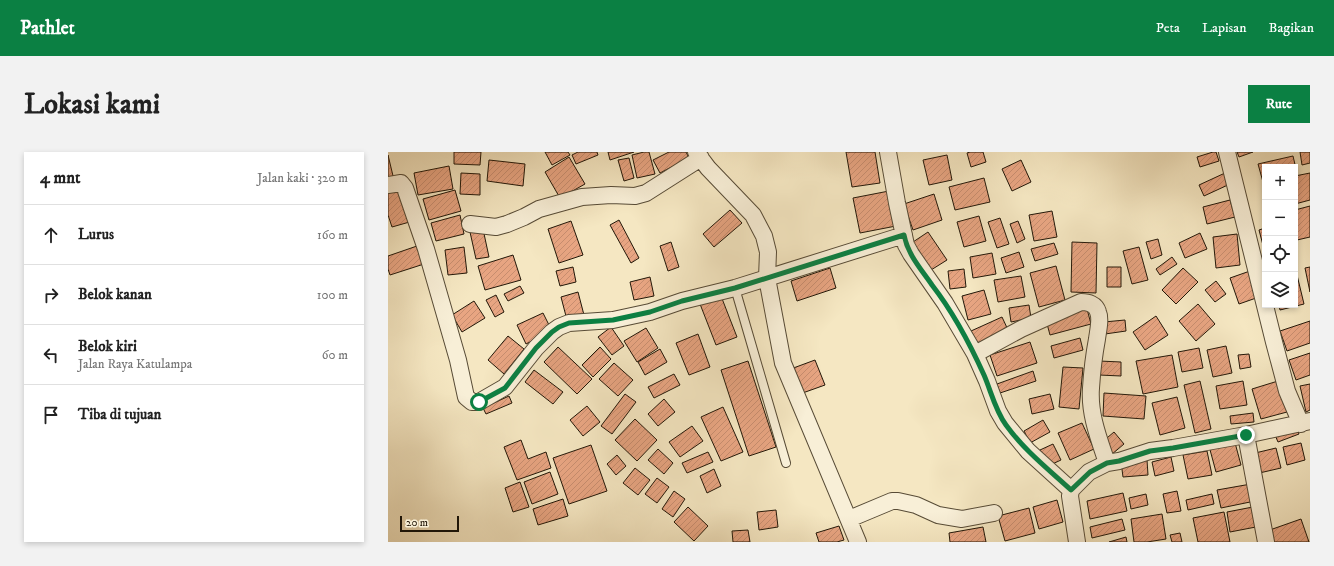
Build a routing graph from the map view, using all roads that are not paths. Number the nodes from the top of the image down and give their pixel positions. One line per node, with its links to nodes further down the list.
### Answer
1 (888, 152): 6 (street)
2 (1227, 152): 10 (street)
3 (699, 155): 5 (street); 7 (street)
4 (388, 185): 8 (street)
5 (470, 224)
6 (904, 235): 7 (street); 9 (street)
7 (767, 278): 8 (street); 16 (street)
8 (735, 288): 12 (lane)
9 (974, 354): 13 (street); 14 (street)
10 (1305, 422): 11 (street)
11 (1246, 435): 13 (street); 19 (street)
12 (786, 463)
13 (1107, 463): 14 (street)
14 (1071, 490): 18 (street)
15 (994, 512): 16 (street)
16 (849, 519): 17 (street)
17 (858, 542)
18 (1077, 542)
19 (1266, 542)

